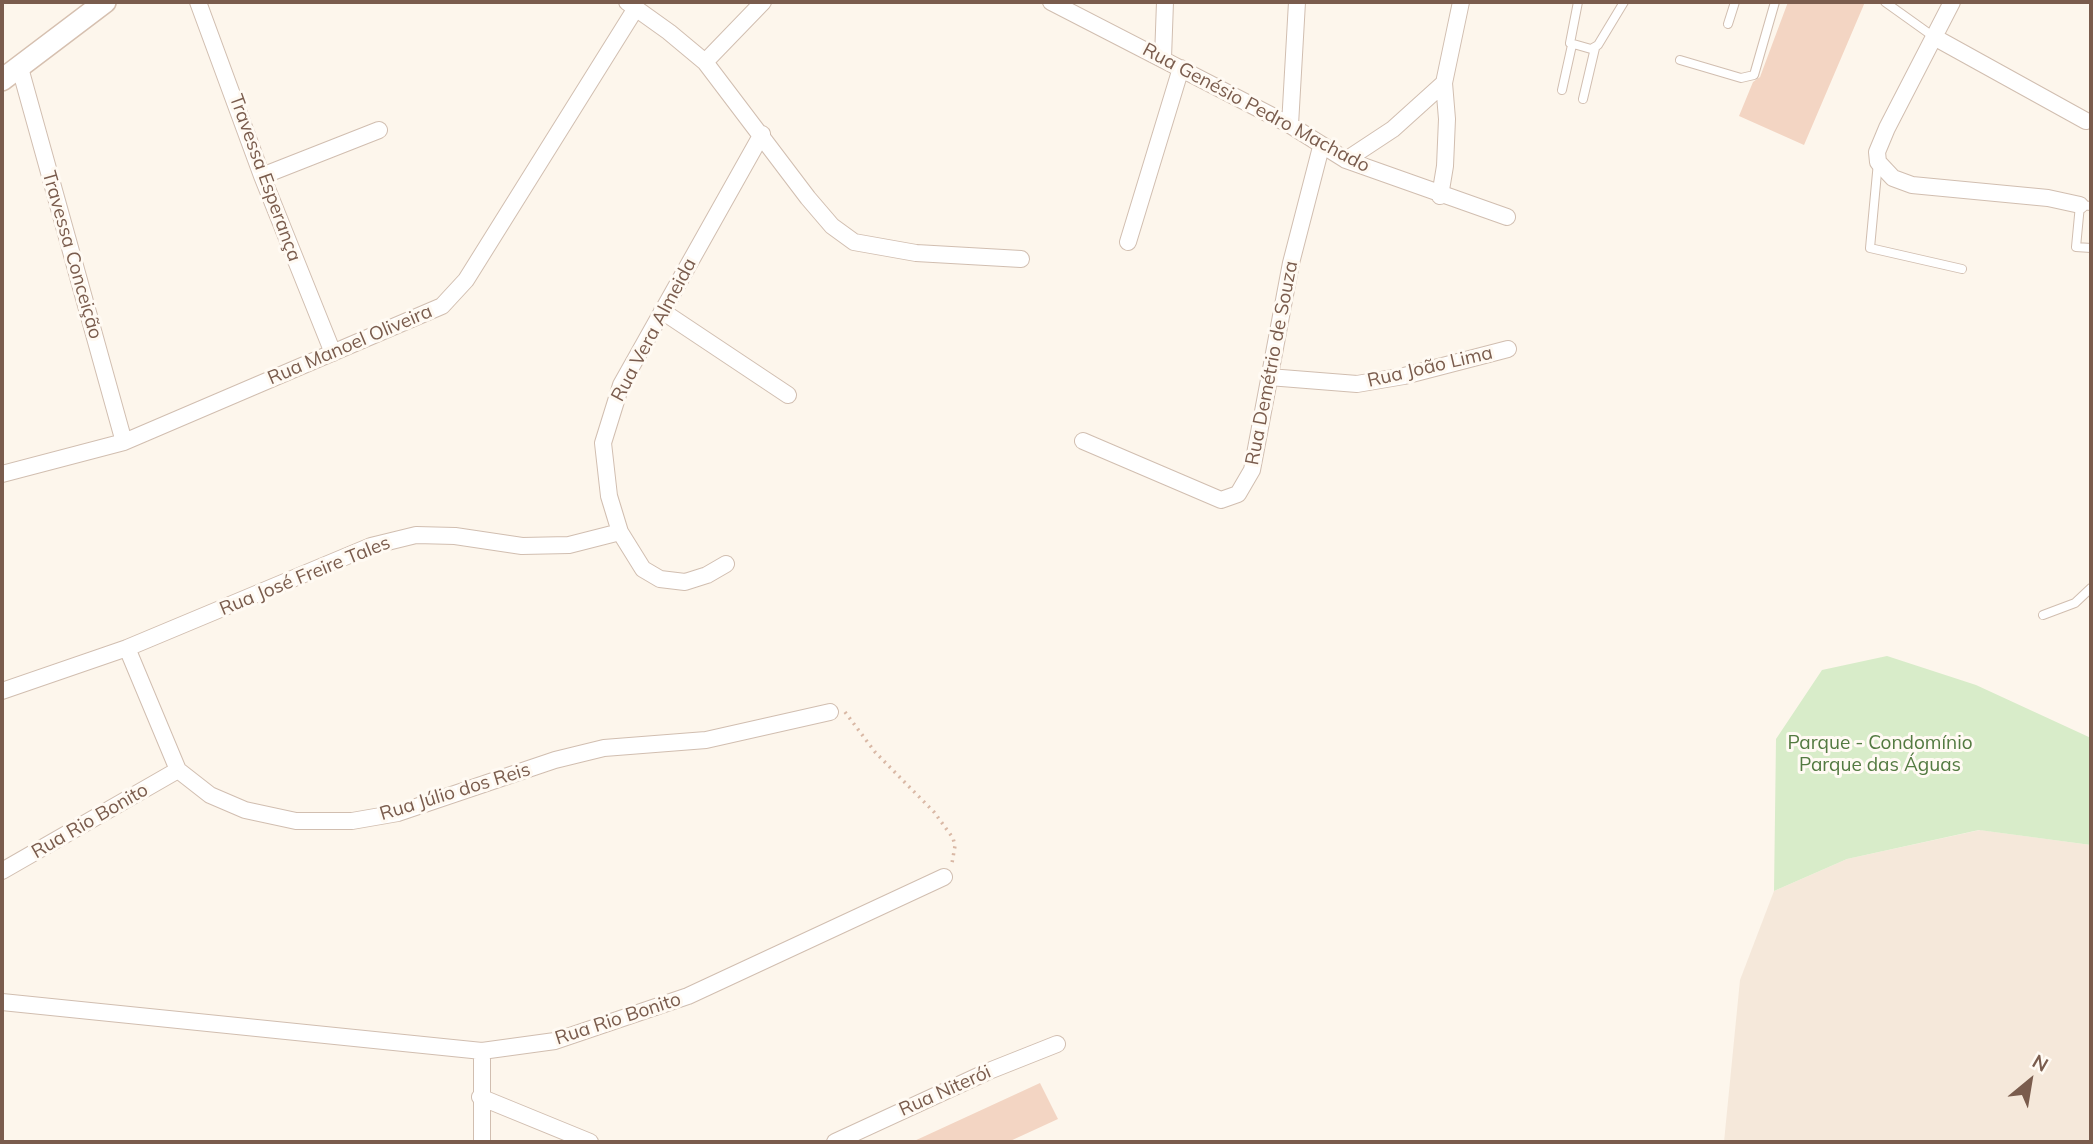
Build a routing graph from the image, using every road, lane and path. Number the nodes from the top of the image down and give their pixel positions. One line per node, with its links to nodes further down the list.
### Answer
1 (105, 2): 22 (street)
2 (198, 2): 35 (street, Travessa Esperança)
3 (763, 2): 21 (street)
4 (1051, 2): 19 (street, Rua Genésio Pedro Machado)
5 (1165, 2): 19 (street)
6 (1297, 2): 29 (street)
7 (1461, 2): 25 (street)
8 (1578, 2): 17 (lane)
9 (1624, 2): 18 (lane)
10 (1735, 2): 15 (lane)
11 (1775, 2): 20 (lane)
12 (1885, 2): 16 (lane)
13 (1952, 2): 16 (street)
14 (631, 5): 21 (street); 45 (street, Rua Manoel Oliveira)
15 (1728, 23)
16 (1934, 37): 28 (street); 34 (street)
17 (1572, 46): 18 (lane); 26 (lane)
18 (1595, 48): 27 (lane)
19 (1163, 58): 23 (street, Rua Genésio Pedro Machado)
20 (1680, 60)
21 (705, 62): 31 (street)
22 (20, 68): 24 (street); 48 (street, Travessa Conceição)
23 (1181, 68): 29 (street, Rua Genésio Pedro Machado); 39 (street)
24 (2, 80)
25 (1444, 83): 33 (street); 36 (street)
26 (1562, 90)
27 (1583, 99)
28 (2086, 121)
29 (1290, 125): 32 (street, Rua Genésio Pedro Machado)
30 (379, 130): 35 (street)
31 (762, 134): 41 (street); 43 (street, Rua Vera Almeida)
32 (1321, 147): 33 (street, Rua Genésio Pedro Machado); 46 (street, Rua Demétrio de Souza)
33 (1346, 160): 36 (street, Rua Genésio Pedro Machado)
34 (1878, 162): 37 (street); 42 (lane)
35 (262, 176): 45 (street, Travessa Esperança)
36 (1440, 196): 38 (street, Rua Genésio Pedro Machado)
37 (2086, 205): 40 (lane)
38 (1507, 217)
39 (1128, 242)
40 (2091, 248)
41 (1021, 258)
42 (1962, 269)
43 (662, 311): 47 (street); 51 (street, Rua Vera Almeida)
44 (1507, 349): 46 (street, Rua João Lima)
45 (333, 352): 48 (street, Rua Manoel Oliveira)
46 (1269, 377): 49 (street, Rua Demétrio de Souza)
47 (788, 396)
48 (124, 442): 50 (street, Rua Manoel Oliveira)
49 (1083, 442)
50 (2, 474)
51 (620, 532): 52 (street, Rua Vera Almeida); 55 (street, Rua José Freire Tales)
52 (726, 564)
53 (2091, 588): 54 (lane)
54 (2043, 615)
55 (127, 648): 56 (street, Rua José Freire Tales); 58 (street, Rua Júlio dos Reis)
56 (2, 691)
57 (830, 712): 58 (street, Rua Júlio dos Reis); 60 (path)
58 (178, 770): 59 (street, Rua Rio Bonito)
59 (2, 871)
60 (944, 877): 63 (street, Rua Rio Bonito)
61 (2, 1002): 63 (street, Rua Rio Bonito)
62 (1057, 1044): 67 (street, Rua Niterói)
63 (482, 1051): 64 (street)
64 (480, 1097): 65 (street); 66 (street)
65 (482, 1142)
66 (590, 1142)
67 (835, 1142)

